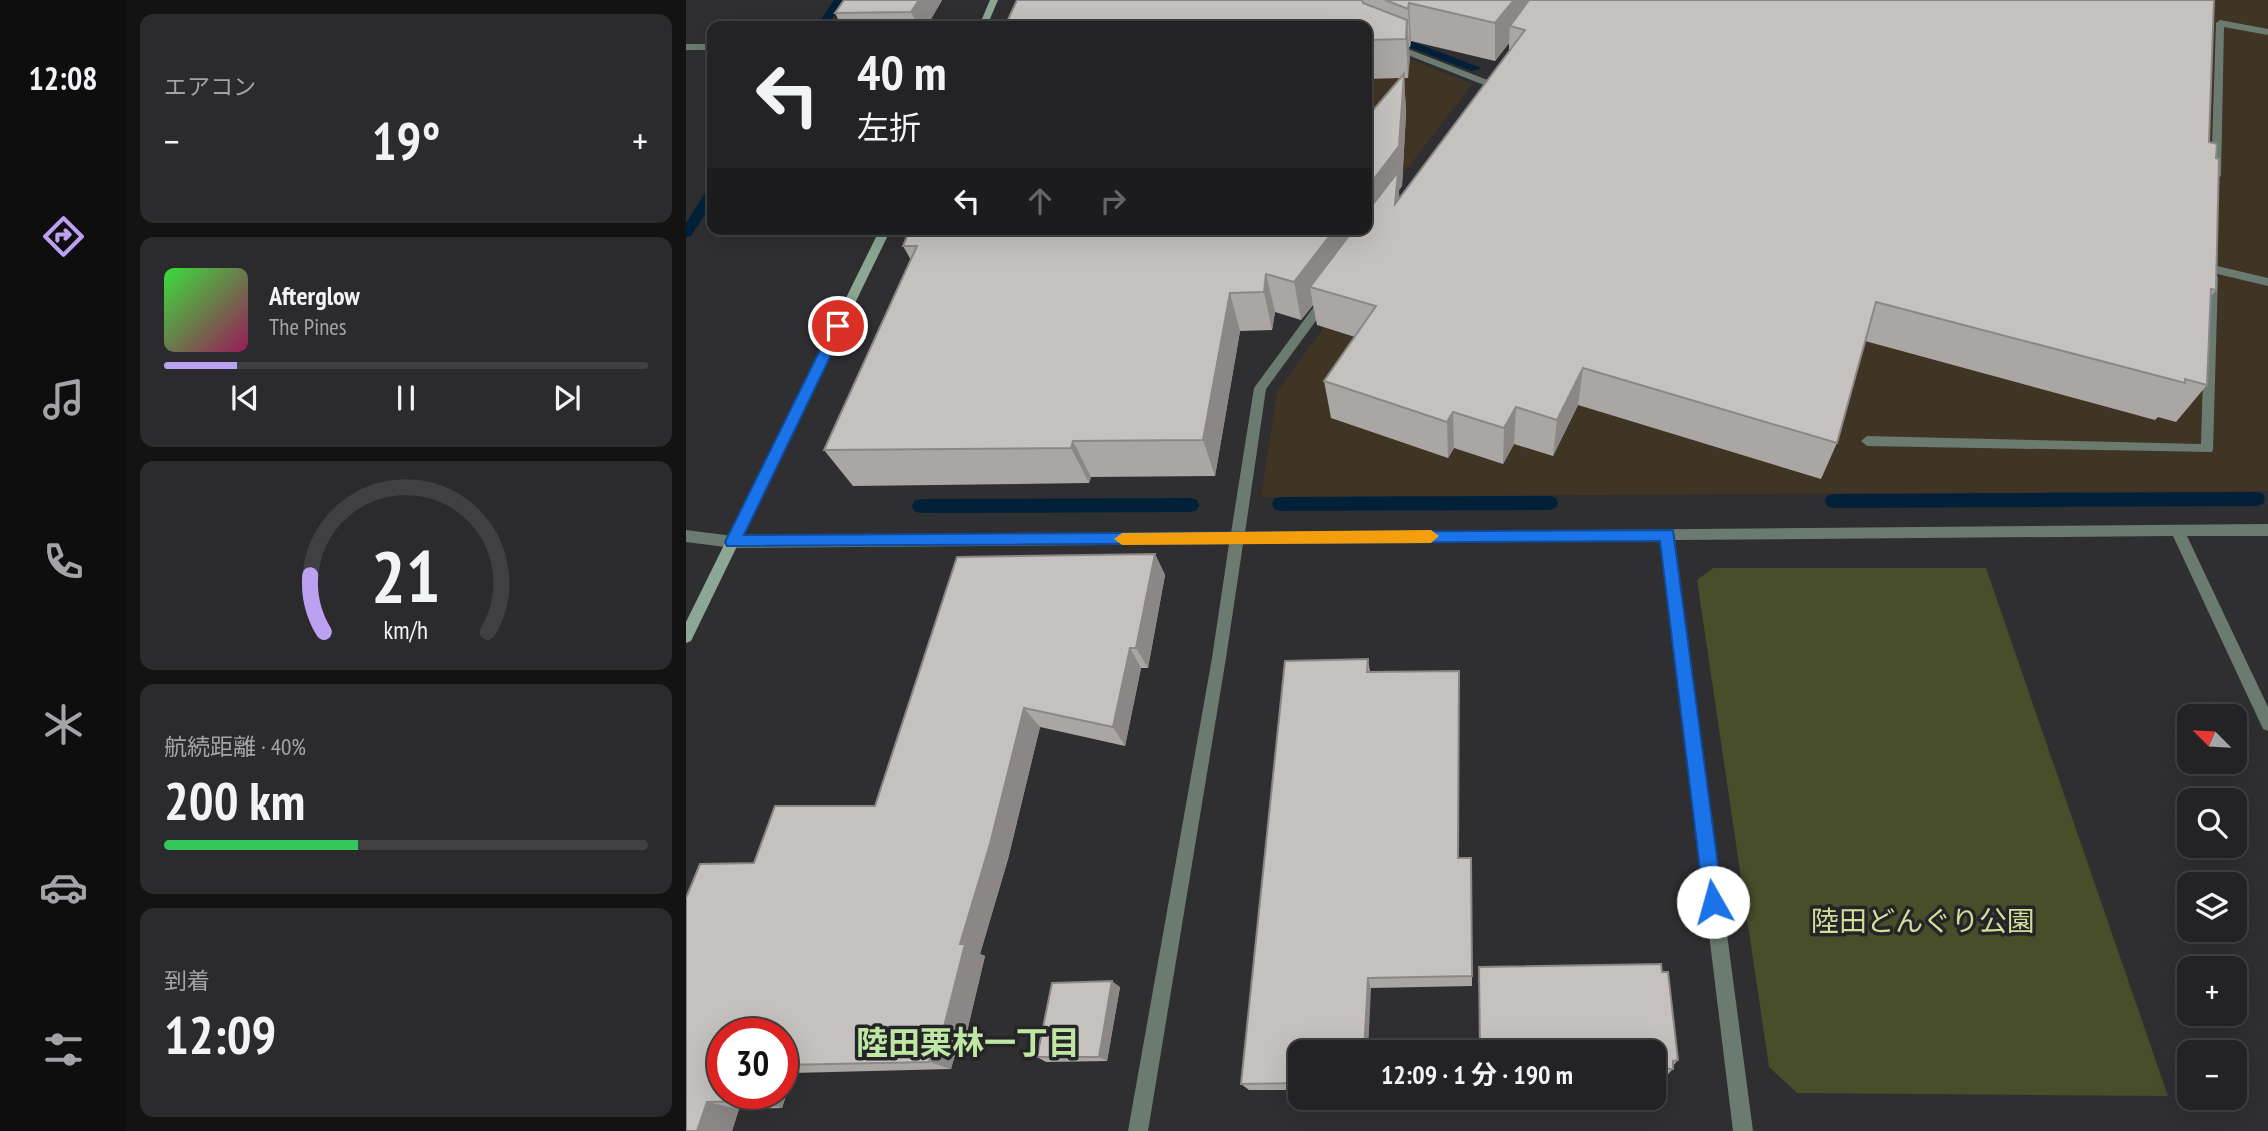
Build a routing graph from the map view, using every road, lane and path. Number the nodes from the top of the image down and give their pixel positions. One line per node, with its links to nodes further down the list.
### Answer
1 (853, 0): 3 (street)
2 (995, 0): 4 (street)
3 (840, 21)
4 (986, 21)
5 (2268, 32): 12 (street)
6 (1372, 38): 10 (street)
7 (686, 47): 8 (street)
8 (707, 47)
9 (1495, 72): 10 (street)
10 (1487, 83): 11 (street)
11 (1479, 93)
12 (2215, 187)
13 (883, 235): 24 (street)
14 (2213, 255): 15 (street)
15 (2213, 268): 16 (street); 18 (street)
16 (2268, 282)
17 (1333, 290): 23 (street)
18 (1867, 441)
19 (2177, 530): 20 (street); 21 (street); 26 (street)
20 (2268, 530)
21 (1667, 534): 23 (street); 28 (street)
22 (686, 536): 24 (street)
23 (1238, 538): 24 (street); 27 (street)
24 (733, 542): 25 (street)
25 (686, 637)
26 (2268, 724)
27 (1138, 1131)
28 (1743, 1131)

